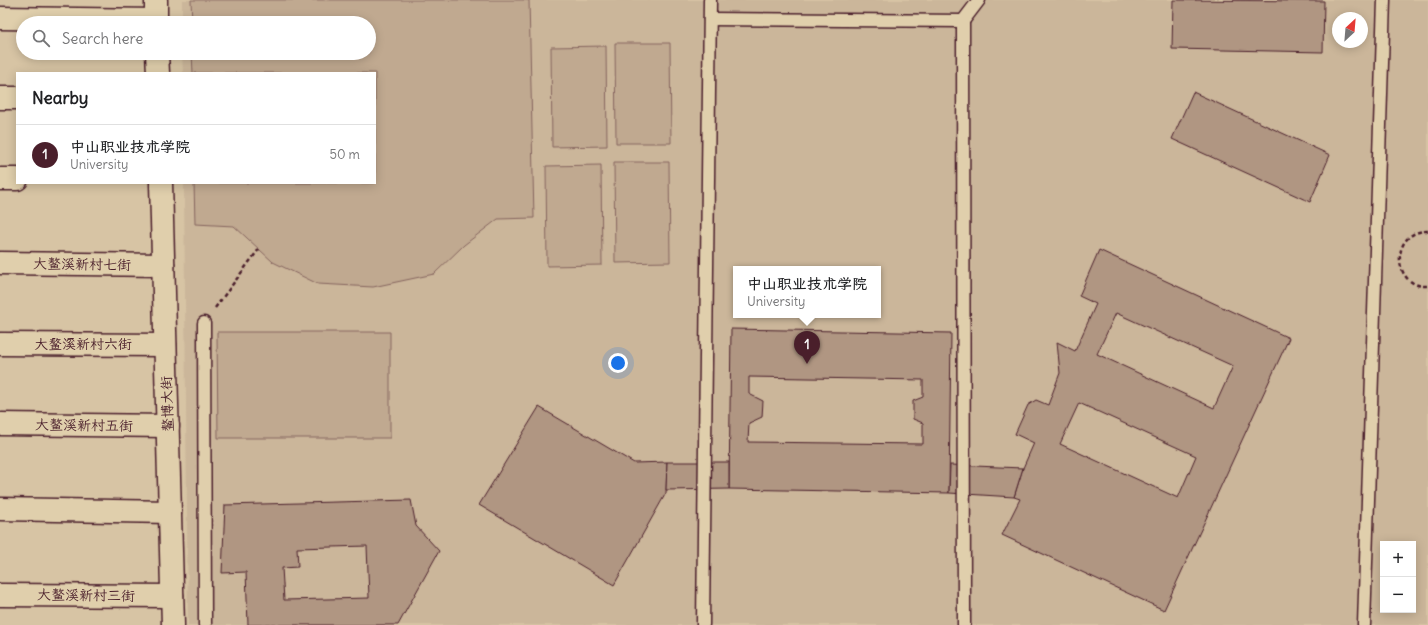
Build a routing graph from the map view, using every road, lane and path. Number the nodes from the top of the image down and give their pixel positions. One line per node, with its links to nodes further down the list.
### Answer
1 (710, 0): 8 (lane)
2 (978, 0): 9 (lane)
3 (1384, 0): 35 (lane)
4 (156, 14): 5 (street)
5 (78, 16)
6 (0, 18): 7 (street)
7 (16, 18)
8 (710, 19): 9 (lane); 33 (lane)
9 (963, 21): 34 (lane)
10 (157, 60): 11 (street)
11 (158, 72)
12 (0, 98): 13 (street)
13 (16, 98)
14 (0, 179): 15 (street)
15 (16, 179)
16 (161, 184): 20 (street, 鳌博大街)
17 (1428, 231): 21 (path)
18 (258, 249): 22 (path)
19 (0, 263): 20 (street, 大鳌溪新村七街)
20 (163, 265): 24 (street, 鳌博大街)
21 (1428, 286)
22 (204, 323): 32 (lane)
23 (0, 344): 24 (street, 大鳌溪新村六街)
24 (165, 345): 26 (street, 鳌博大街)
25 (0, 424): 26 (street, 大鳌溪新村五街)
26 (168, 426): 28 (street, 鳌博大街)
27 (0, 509): 28 (street)
28 (170, 512): 30 (street, 鳌博大街)
29 (0, 594): 30 (street, 大鳌溪新村三街)
30 (172, 596): 31 (street, 鳌博大街)
31 (173, 625)
32 (205, 625)
33 (702, 625)
34 (964, 625)
35 (1364, 625)

